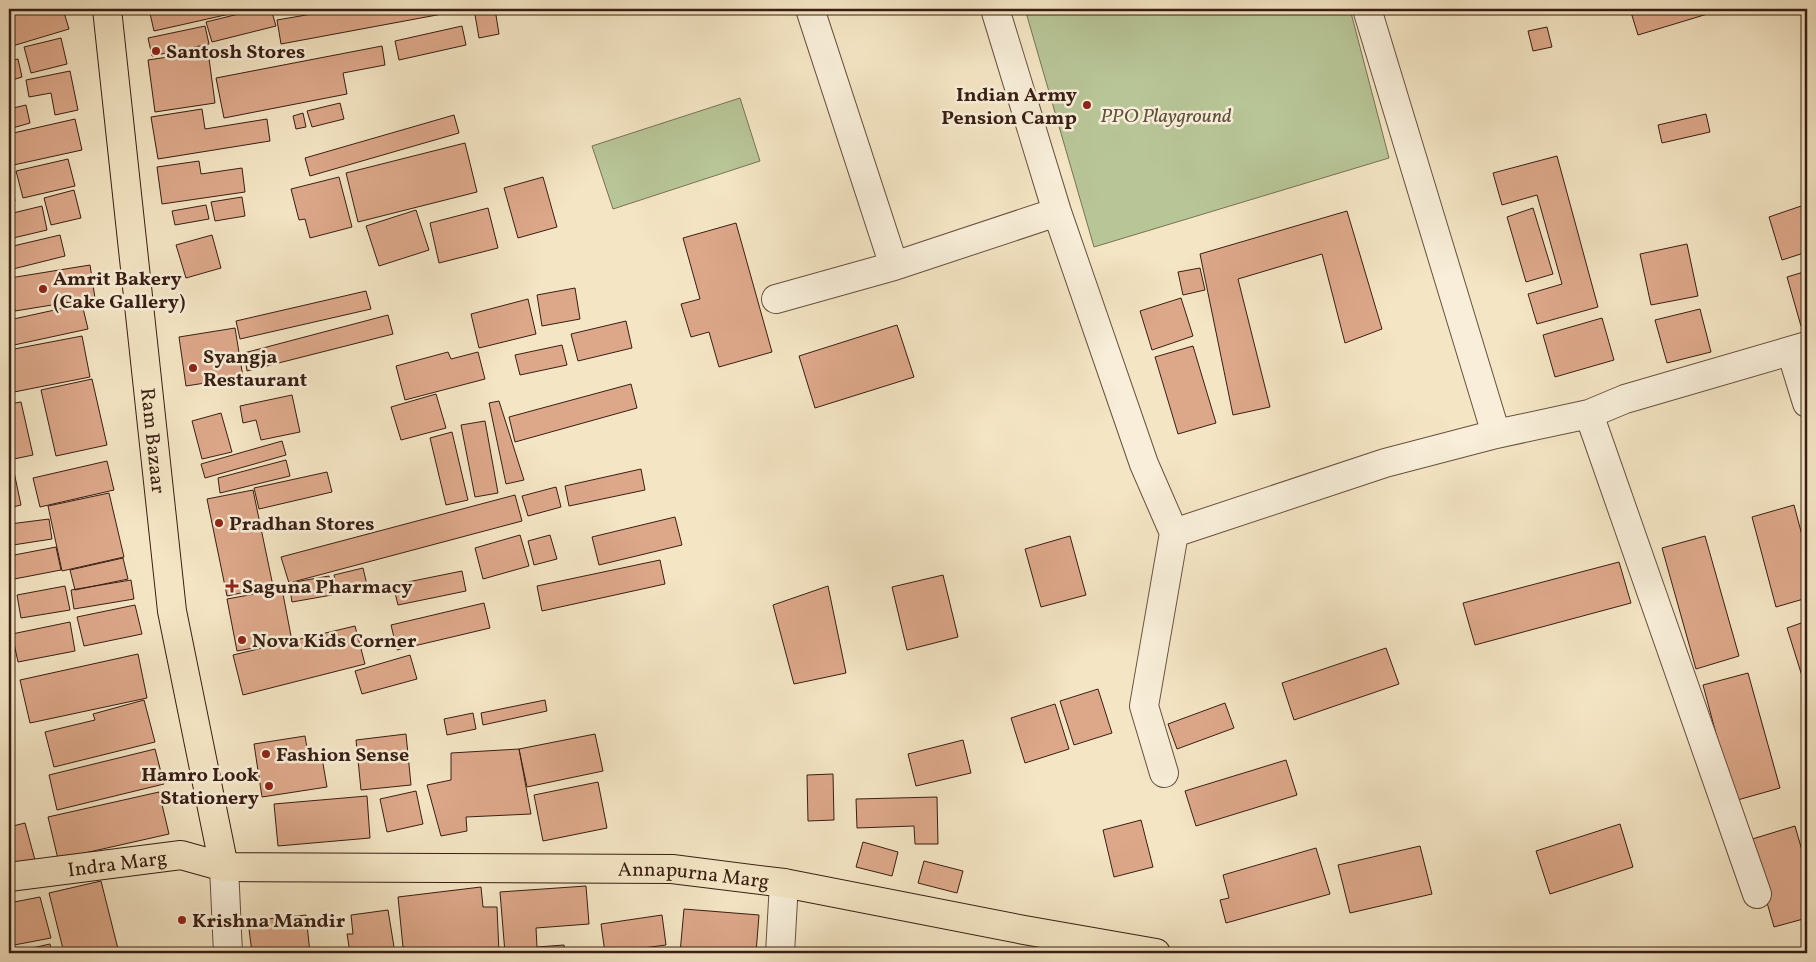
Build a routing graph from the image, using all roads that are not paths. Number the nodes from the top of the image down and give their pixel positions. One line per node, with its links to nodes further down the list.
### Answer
1 (106, 9): 14 (main road, Ram Bazaar)
2 (810, 9): 6 (street)
3 (995, 9): 5 (street)
4 (1367, 9): 11 (street)
5 (1057, 212): 6 (street); 12 (street)
6 (894, 266): 7 (street)
7 (776, 299)
8 (1799, 348): 9 (street); 10 (street)
9 (1807, 403)
10 (1589, 414): 11 (street); 17 (street)
11 (1496, 434): 12 (street)
12 (1174, 533): 13 (street)
13 (1164, 773)
14 (224, 867): 15 (main road, Indra Marg); 16 (main road, Annapurna Marg); 18 (street)
15 (9, 877)
16 (784, 883): 19 (street); 20 (main road, Annapurna Marg)
17 (1757, 894)
18 (228, 953)
19 (780, 953)
20 (1156, 953)

